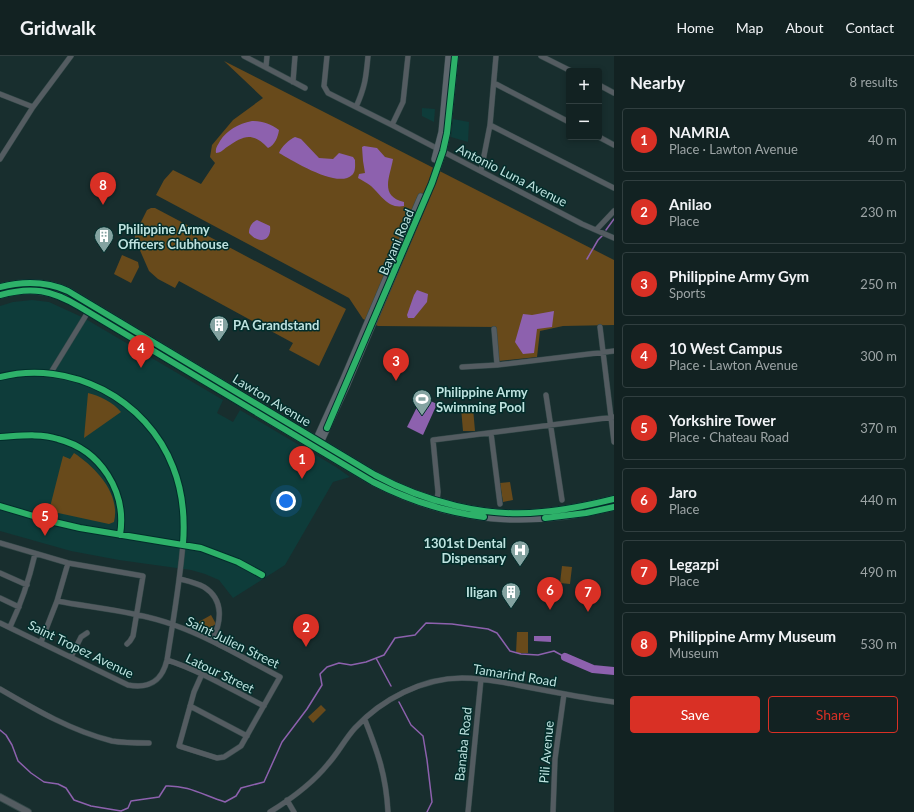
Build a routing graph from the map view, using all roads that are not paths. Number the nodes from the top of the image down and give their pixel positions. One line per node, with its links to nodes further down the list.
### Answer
1 (71, 56): 20 (street)
2 (244, 56): 12 (street)
3 (267, 56): 12 (street)
4 (295, 56): 14 (street)
5 (327, 56): 21 (street, Antonio Luna Avenue)
6 (368, 56): 21 (street)
7 (408, 56): 23 (street)
8 (449, 56): 27 (main road, Bayani Road)
9 (455, 56): 27 (main road, Bayani Road)
10 (496, 56): 15 (street)
11 (541, 56): 13 (street)
12 (266, 67): 14 (street)
13 (566, 68)
14 (293, 82): 17 (street)
15 (494, 83): 22 (street); 24 (street)
16 (602, 87): 18 (street)
17 (305, 88)
18 (614, 93)
19 (0, 94): 20 (street)
20 (33, 107): 28 (street)
21 (356, 107): 23 (street, Antonio Luna Avenue)
22 (566, 120)
23 (392, 125): 27 (street, Antonio Luna Avenue)
24 (490, 125): 29 (street); 30 (street)
25 (602, 139): 26 (street)
26 (614, 145)
27 (441, 150): 29 (street, Antonio Luna Avenue); 48 (main road, Bayani Road)
28 (0, 159)
29 (481, 171): 32 (street, Antonio Luna Avenue)
30 (614, 188)
31 (614, 211): 32 (street)
32 (597, 230): 33 (street, Antonio Luna Avenue)
33 (614, 238)
34 (0, 287): 49 (main road, Lawton Avenue)
35 (0, 295): 36 (main road, Lawton Avenue)
36 (88, 312): 43 (street); 53 (main road, Lawton Avenue)
37 (600, 327): 40 (street)
38 (494, 329): 41 (street)
39 (614, 351): 40 (street)
40 (604, 352): 41 (street); 46 (street)
41 (497, 365): 42 (street)
42 (462, 367)
43 (50, 374): 44 (street, Saint Tropez Avenue); 63 (street, Saint Tropez Avenue)
44 (0, 377)
45 (546, 395): 47 (street)
46 (613, 417): 47 (street); 52 (street)
47 (551, 425): 50 (street); 56 (street)
48 (325, 426): 49 (main road); 53 (main road, Bayani Road); 54 (main road)
49 (304, 432): 53 (main road, Lawton Avenue)
50 (491, 433): 57 (street); 58 (street)
51 (0, 437): 61 (street)
52 (614, 442)
53 (316, 444): 54 (main road, Lawton Avenue); 60 (main road, Lawton Avenue)
54 (330, 448): 57 (main road, Lawton Avenue)
55 (614, 499): 57 (main road, Lawton Avenue)
56 (562, 500)
57 (437, 501)
58 (500, 504)
59 (0, 506): 61 (street)
60 (614, 507)
61 (120, 535): 63 (street)
62 (0, 543): 64 (street)
63 (183, 544): 67 (street); 68 (street, Saint Tropez Avenue)
64 (35, 554): 65 (street); 69 (street)
65 (68, 563): 71 (street); 73 (street)
66 (0, 573): 69 (street)
67 (262, 575)
68 (180, 579): 75 (street, Saint Tropez Avenue); 78 (street)
69 (27, 585): 72 (street)
70 (0, 598): 72 (street)
71 (57, 601): 73 (street, Saint Julien Street); 79 (street)
72 (19, 606): 76 (street)
73 (136, 615): 75 (street, Saint Julien Street); 80 (street)
74 (0, 623): 76 (street, Saint Tropez Avenue)
75 (172, 624): 78 (street, Saint Julien Street); 82 (street, Saint Tropez Avenue)
76 (10, 627): 79 (street, Saint Tropez Avenue)
77 (87, 633): 81 (street)
78 (212, 641): 89 (street, Saint Julien Street)
79 (41, 642): 81 (street, Saint Tropez Avenue)
80 (127, 644)
81 (71, 657): 82 (street, Saint Tropez Avenue)
82 (166, 660): 83 (street, Latour Street)
83 (202, 674): 88 (street); 89 (street, Latour Street)
84 (481, 679): 86 (street, Tamarind Road); 90 (street, Tamarind Road); 99 (street, Banaba Road)
85 (0, 690): 92 (street)
86 (564, 694): 87 (street, Tamarind Road); 100 (street, Pili Avenue)
87 (614, 702)
88 (190, 706): 91 (street); 91 (street, Saint Julien Street)
89 (264, 706): 91 (street, Saint Julien Street)
90 (365, 720): 94 (street, Tamarind Road); 98 (street)
91 (247, 736)
92 (149, 743)
93 (0, 797): 95 (street)
94 (287, 800): 96 (street, Tamarind Road); 97 (street)
95 (28, 812)
96 (270, 812)
97 (294, 812)
98 (388, 812)
99 (468, 812)
100 (553, 812)

